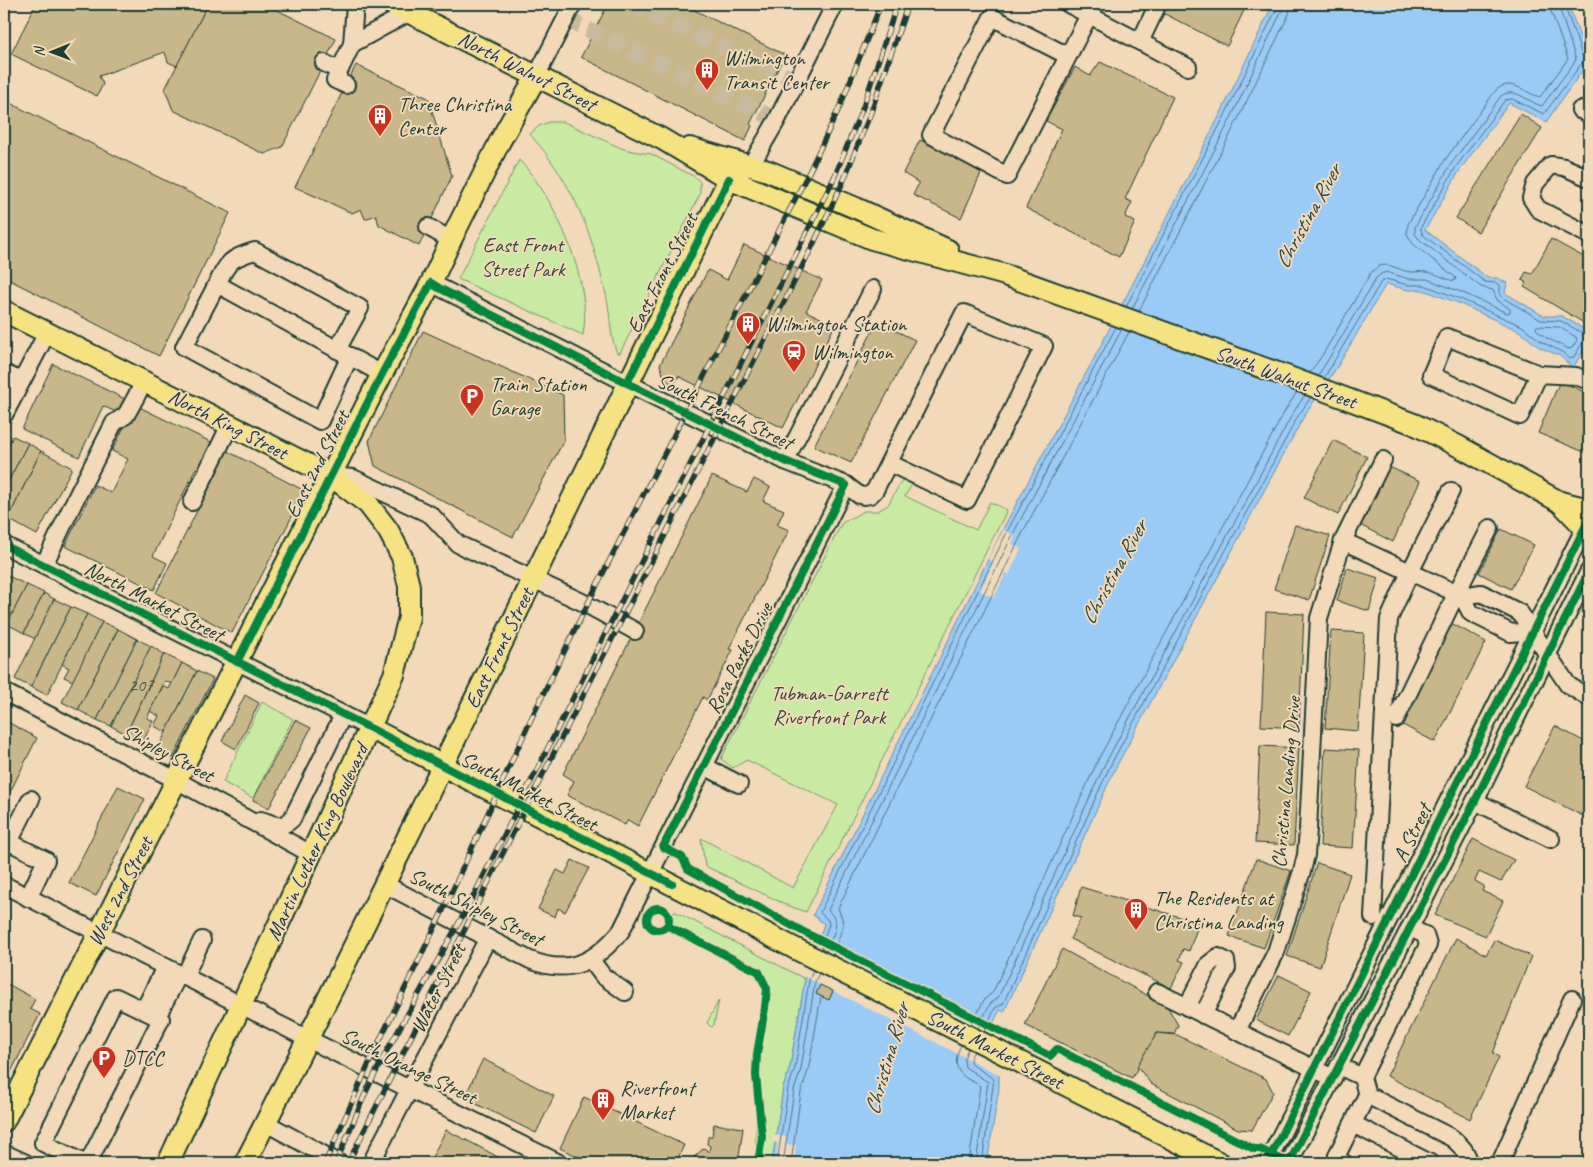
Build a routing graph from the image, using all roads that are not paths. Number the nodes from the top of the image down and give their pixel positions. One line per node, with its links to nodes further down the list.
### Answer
1 (355, 4): 9 (street)
2 (573, 4): 13 (street, East 2nd Street)
3 (835, 4): 15 (street)
4 (1068, 4): 7 (street)
5 (1158, 4): 8 (street)
6 (401, 8): 9 (street); 13 (main road, North Walnut Street)
7 (1089, 15): 8 (street); 10 (street)
8 (1140, 42): 12 (street)
9 (352, 44): 11 (street)
10 (1068, 56): 10 (street)
11 (324, 63)
12 (1188, 66)
13 (536, 77): 14 (main road, North Walnut Street); 22 (main road, East 2nd Street)
14 (662, 139): 15 (main road, North Walnut Street); 17 (main road, North Walnut Street)
15 (751, 165): 17 (street); 18 (main road, North Walnut Street)
16 (1589, 178): 21 (street)
17 (729, 179): 20 (main road, North Walnut Street); 36 (main road, East Front Street)
18 (856, 208): 23 (main road, South Walnut Street)
19 (428, 227): 22 (street)
20 (844, 227): 23 (main road, South Walnut Street)
21 (1589, 236)
22 (451, 240): 25 (main road, East 2nd Street)
23 (1002, 274): 46 (main road, South Walnut Street)
24 (217, 284): 29 (street); 29 (street); 29 (street)
25 (430, 284): 31 (main road, East 2nd Street); 36 (street, South French Street)
26 (872, 289): 40 (street)
27 (4, 311): 28 (main road, North King Street)
28 (47, 333): 33 (street); 35 (main road, North King Street)
29 (343, 353): 31 (street)
30 (4, 373): 33 (street)
31 (382, 374): 42 (main road, East 2nd Street)
32 (1539, 374): 32 (street); 34 (street)
33 (21, 381): 37 (street)
34 (1589, 381)
35 (144, 382): 38 (main road, North King Street); 50 (street)
36 (627, 383): 40 (street, South French Street); 53 (main road, East Front Street)
37 (4, 415)
38 (230, 425): 42 (main road, North King Street); 45 (street)
39 (1382, 460): 48 (street, Christina Landing Drive)
40 (785, 461): 43 (street, South French Street)
41 (889, 463): 41 (street); 43 (street, South French Street)
42 (331, 476): 53 (street, North King Street); 58 (main road, East 2nd Street); 63 (main road, Martin Luther King Boulevard)
43 (846, 485): 65 (street, Rosa Parks Drive)
44 (1451, 491): 51 (street)
45 (192, 502)
46 (1588, 521): 56 (street, A Street)
47 (1490, 528): 54 (street)
48 (1343, 541): 51 (street); 91 (street, Christina Landing Drive)
49 (4, 545): 50 (street, North Market Street)
50 (44, 565): 58 (street, North Market Street)
51 (1410, 572): 54 (street); 77 (street)
52 (1589, 572): 57 (street, A Street)
53 (532, 580): 55 (street, North King Street); 64 (main road, East Front Street)
54 (1459, 595): 56 (street); 56 (street); 62 (street)
55 (634, 631)
56 (1533, 631): 57 (street); 93 (street, A Street)
57 (1548, 656): 60 (street); 69 (street, A Street)
58 (237, 662): 61 (street, North Market Street); 66 (main road, West 2nd Street)
59 (4, 692): 66 (street, Shipley Street)
60 (1589, 698)
61 (343, 715): 63 (street, North Market Street); 70 (street)
62 (1396, 719)
63 (370, 728): 64 (main road, South Market Street); 72 (main road, Martin Luther King Boulevard)
64 (442, 766): 73 (main road, South Market Street); 74 (main road)
65 (704, 766): 67 (street); 73 (street, Rosa Parks Drive)
66 (176, 780): 70 (street, Shipley Street); 79 (main road, West 2nd Street)
67 (739, 784)
68 (31, 799): 76 (street)
69 (1475, 801): 71 (street); 78 (street, A Street)
70 (221, 805): 72 (street, Shipley Street)
71 (1551, 840)
72 (311, 854): 87 (main road, Martin Luther King Boulevard)
73 (650, 873): 82 (street, South Shipley Street); 103 (main road, South Market Street)
74 (384, 884): 81 (street, South Shipley Street); 92 (main road)
75 (4, 885): 76 (street, South Orange Street)
76 (28, 898): 79 (street, South Orange Street)
77 (1373, 916)
78 (1410, 928): 94 (street, A Street); 95 (street)
79 (98, 934): 83 (street, South Orange Street); 98 (main road, West 2nd Street)
80 (197, 938): 83 (street)
81 (488, 938): 82 (street, South Shipley Street); 96 (street, Water Street)
82 (591, 960): 84 (street)
83 (176, 973): 87 (street, South Orange Street); 89 (street)
84 (625, 992)
85 (1157, 992): 88 (street)
86 (1572, 999): 119 (street)
87 (241, 1005): 92 (street, South Orange Street); 108 (main road, Martin Luther King Boulevard)
88 (1187, 1007): 90 (street); 90 (street)
89 (150, 1014): 101 (street); 107 (street)
90 (1203, 1015): 91 (street)
91 (1237, 1031): 93 (street)
92 (308, 1039): 96 (street, South Orange Street); 99 (main road)
93 (1315, 1069): 94 (street); 114 (street, A Street)
94 (1336, 1072): 95 (street); 115 (street, A Street)
95 (1362, 1077): 97 (street)
96 (410, 1089): 111 (street, Water Street); 112 (street, South Orange Street)
97 (1367, 1095): 100 (street); 118 (street)
98 (4, 1121)
99 (266, 1123): 109 (main road); 110 (street)
100 (1353, 1124): 116 (street); 117 (street)
101 (43, 1143): 105 (street); 106 (street)
102 (4, 1152): 104 (street)
103 (1196, 1158): 113 (main road, South Market Street)
104 (26, 1163)
105 (33, 1163)
106 (84, 1163)
107 (88, 1163)
108 (168, 1163)
109 (245, 1163)
110 (339, 1163)
111 (371, 1163)
112 (560, 1163)
113 (1220, 1163)
114 (1268, 1163)
115 (1289, 1163)
116 (1344, 1163)
117 (1430, 1163)
118 (1469, 1163)
119 (1500, 1163)

